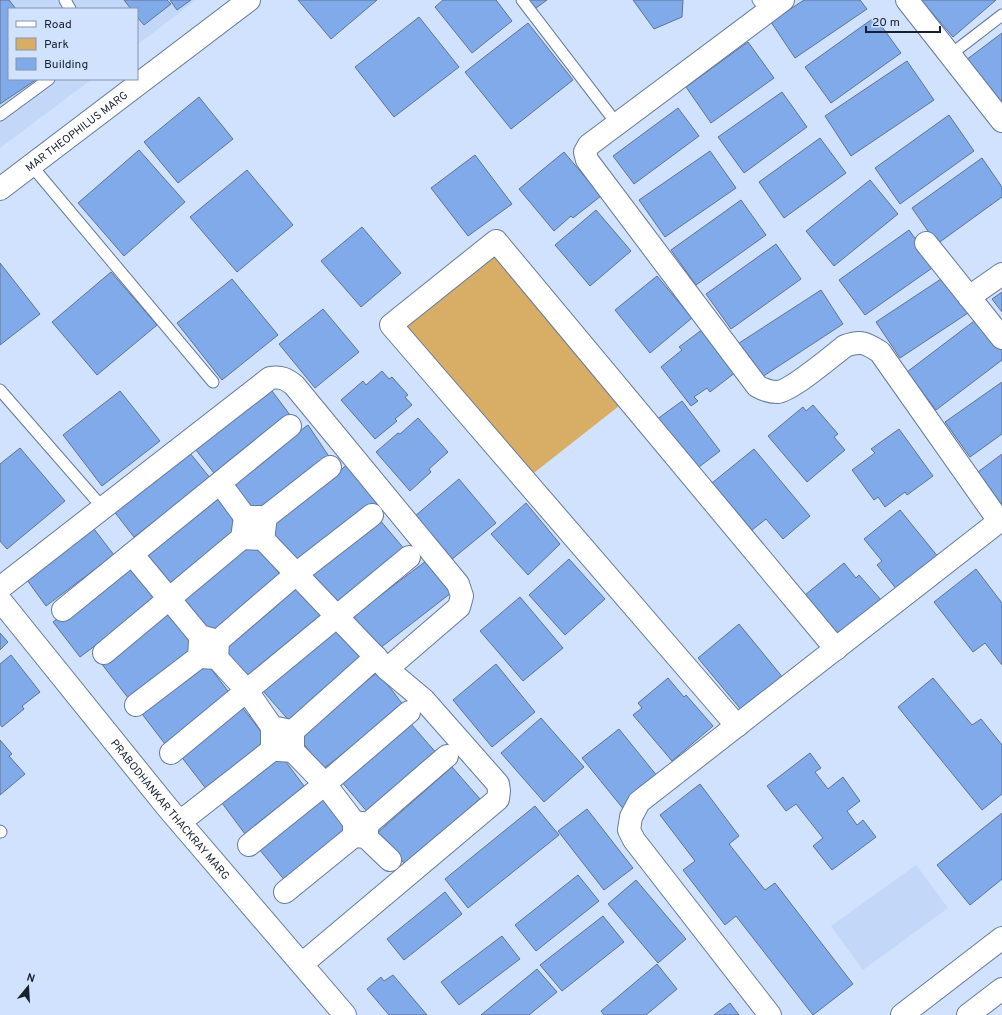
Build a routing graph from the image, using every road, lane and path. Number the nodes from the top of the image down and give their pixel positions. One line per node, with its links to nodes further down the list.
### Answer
1 (249, 0): 11 (street, MAR THEOPHILUS MARG)
2 (522, 0): 10 (lane)
3 (906, 0): 6 (street)
4 (770, 4): 10 (street)
5 (1002, 15): 6 (lane)
6 (950, 55): 9 (street)
7 (48, 80): 8 (lane)
8 (0, 115)
9 (1002, 121)
10 (617, 124): 24 (street)
11 (32, 165): 12 (street, MAR THEOPHILUS MARG); 17 (lane)
12 (0, 189)
13 (926, 243): 15 (street)
14 (1002, 274): 15 (street)
15 (969, 297): 16 (street)
16 (1002, 338)
17 (213, 382)
18 (0, 390): 22 (lane)
19 (290, 426): 21 (street)
20 (330, 467): 25 (street)
21 (220, 483): 25 (street); 26 (street)
22 (103, 508): 29 (street); 37 (street)
23 (372, 515): 28 (street)
24 (1001, 520): 35 (street)
25 (250, 531): 28 (street); 30 (street)
26 (132, 554): 30 (street); 32 (street)
27 (409, 557): 33 (street)
28 (296, 574): 33 (street); 34 (street)
29 (0, 588)
30 (170, 599): 34 (street); 36 (street)
31 (0, 600): 46 (street, PRABODHANKAR THACKRAY MARG)
32 (63, 610)
33 (336, 616): 37 (street); 38 (street)
34 (209, 648): 38 (street); 39 (street)
35 (836, 649): 41 (street); 41 (street)
36 (104, 653)
37 (381, 663): 42 (street); 52 (street)
38 (247, 691): 42 (street); 43 (street)
39 (136, 705)
40 (409, 712): 45 (street)
41 (737, 726): 55 (street)
42 (283, 740): 45 (street); 46 (street)
43 (171, 753)
44 (448, 756): 47 (street)
45 (326, 784): 47 (street); 48 (street)
46 (180, 822): 52 (street, PRABODHANKAR THACKRAY MARG)
47 (361, 830): 49 (street); 50 (street)
48 (249, 845)
49 (390, 860)
50 (285, 892)
51 (1002, 938): 56 (street)
52 (302, 964): 54 (street, PRABODHANKAR THACKRAY MARG)
53 (1002, 989): 57 (street)
54 (344, 1015)
55 (770, 1015)
56 (902, 1015)
57 (968, 1015)

